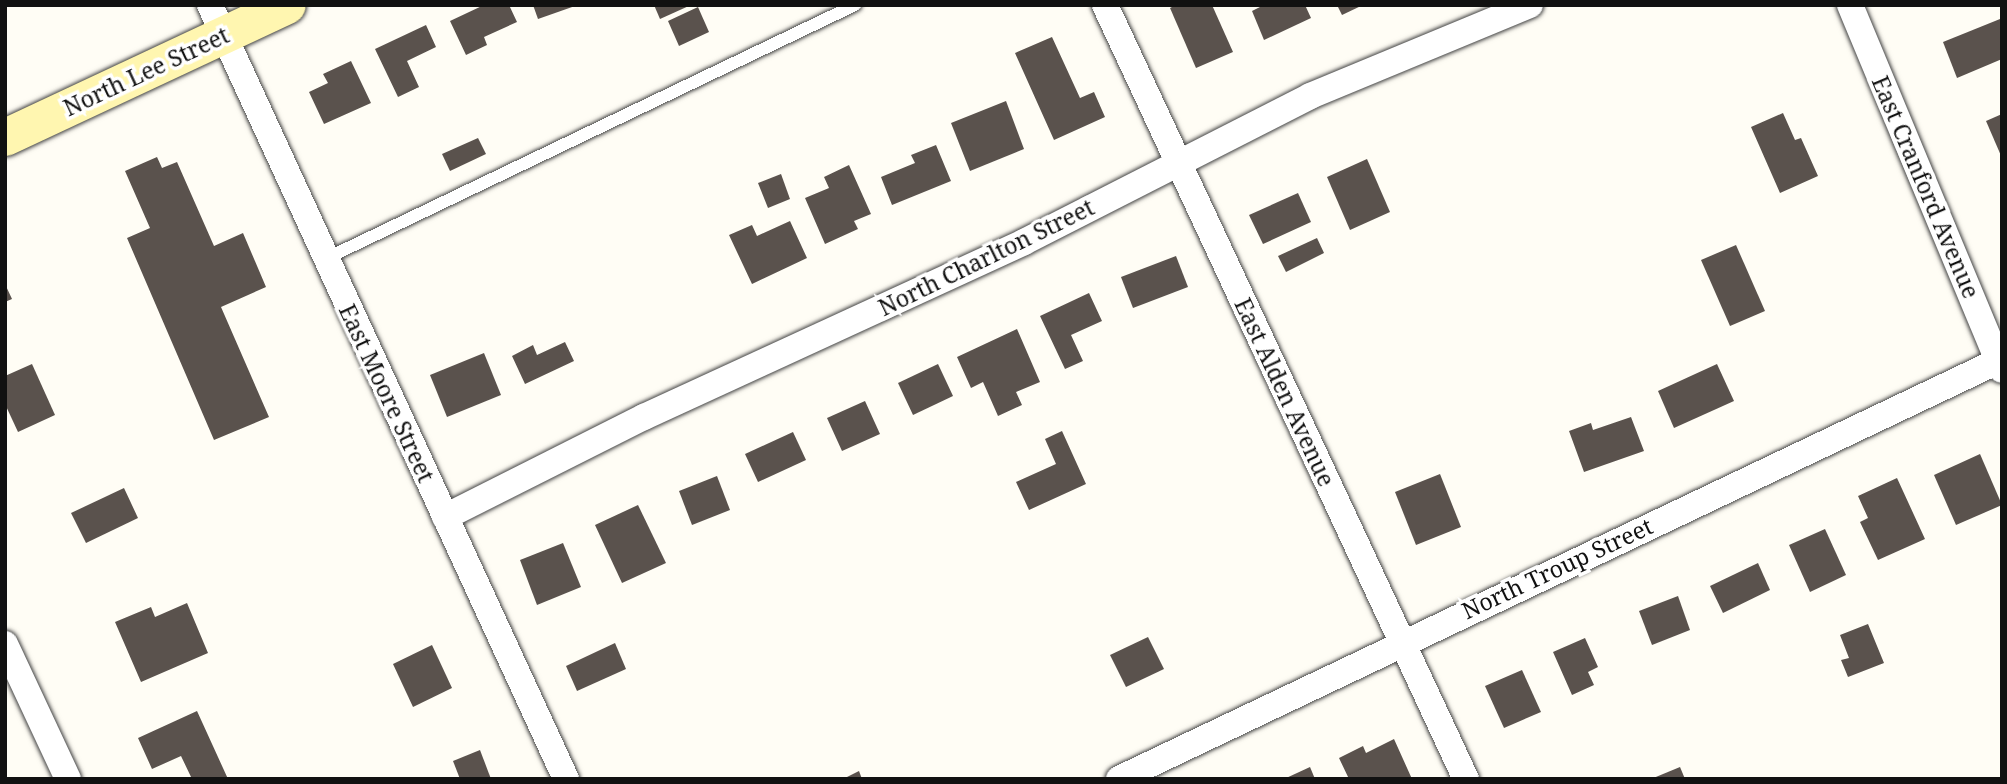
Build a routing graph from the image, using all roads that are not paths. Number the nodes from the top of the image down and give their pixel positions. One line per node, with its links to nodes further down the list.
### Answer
1 (287, 5): 6 (street, North Lee Street)
2 (855, 5): 9 (lane)
3 (1105, 5): 8 (street, East Alden Avenue)
4 (1531, 5): 8 (street, North Charlton Street)
5 (1850, 5): 10 (street, East Cranford Avenue)
6 (217, 20): 7 (street, North Lee Street); 9 (street, East Moore Street)
7 (5, 137)
8 (1177, 162): 11 (street, North Charlton Street); 12 (street, East Alden Avenue)
9 (324, 259): 11 (street, East Moore Street)
10 (2000, 365): 12 (street, North Troup Street)
11 (445, 517): 15 (street, East Moore Street)
12 (1403, 642): 16 (street, North Troup Street); 17 (street, East Alden Avenue)
13 (5, 644): 14 (street)
14 (68, 779)
15 (566, 779)
16 (1119, 779)
17 (1466, 779)

